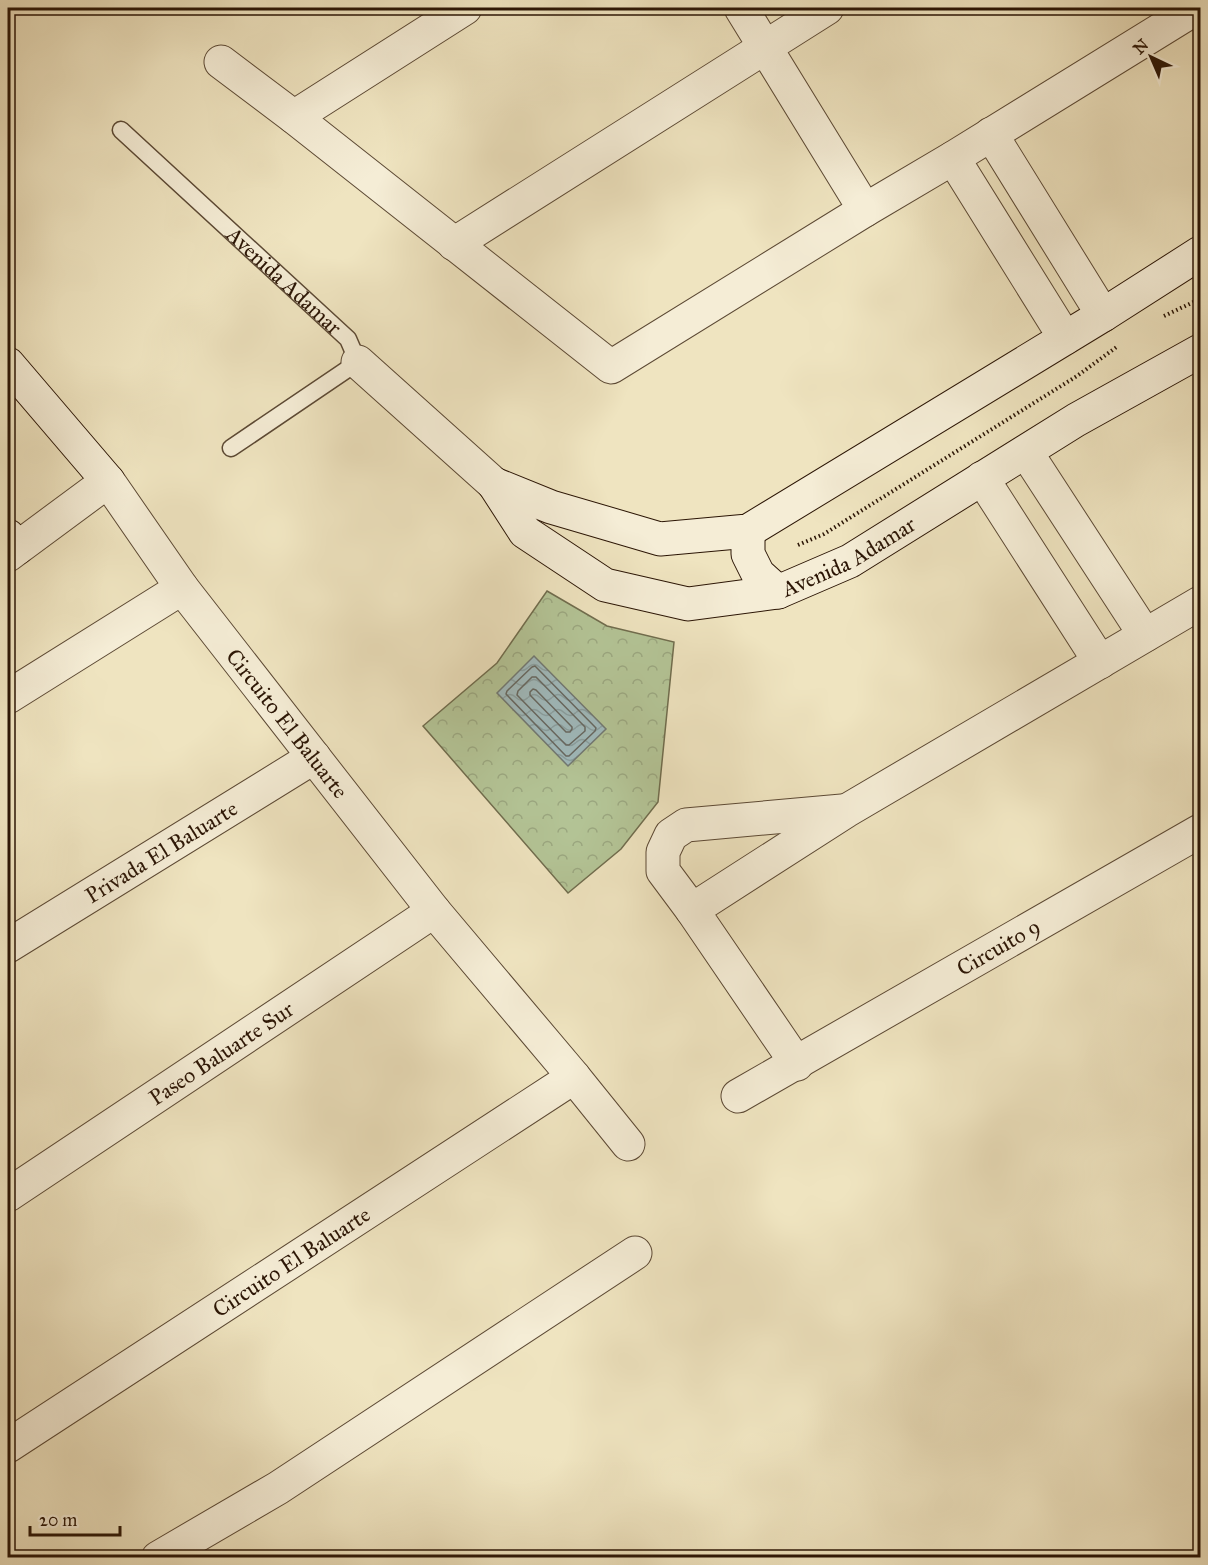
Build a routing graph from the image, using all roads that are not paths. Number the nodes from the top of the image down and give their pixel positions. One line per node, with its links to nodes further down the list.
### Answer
1 (465, 8): 7 (street)
2 (741, 8): 5 (street)
3 (827, 8): 5 (street)
4 (1196, 8): 9 (street)
5 (765, 47): 11 (street); 12 (street)
6 (221, 62): 7 (street)
7 (294, 117): 12 (street)
8 (121, 130): 17 (lane, Avenida Adamar)
9 (991, 134): 10 (street); 14 (street)
10 (953, 158): 11 (street); 15 (street)
11 (865, 210): 12 (street)
12 (454, 244)
13 (1200, 253): 14 (street, Avenida Adamar)
14 (1103, 315): 15 (street, Avenida Adamar)
15 (1065, 338): 24 (street, Avenida Adamar)
16 (1200, 351): 20 (street, Avenida Adamar)
17 (358, 362): 19 (lane); 23 (street, Avenida Adamar)
18 (8, 364): 22 (street, Circuito El Baluarte)
19 (231, 448)
20 (1026, 452): 21 (street, Avenida Adamar); 29 (street)
21 (982, 478): 27 (street, Avenida Adamar); 30 (street)
22 (108, 481): 25 (street); 26 (street, Circuito El Baluarte)
23 (494, 484): 24 (street, Avenida Adamar); 27 (street, Avenida Adamar)
24 (748, 531): 27 (street)
25 (11, 546)
26 (182, 588): 31 (street); 32 (street, Circuito El Baluarte)
27 (778, 592)
28 (1200, 603): 29 (street)
29 (1145, 635): 30 (street)
30 (1100, 662): 33 (street)
31 (8, 697)
32 (314, 757): 35 (street, Circuito El Baluarte); 37 (street, Privada El Baluarte)
33 (846, 811): 36 (street); 36 (street)
34 (1200, 831): 38 (street, Circuito 9)
35 (434, 910): 39 (street, Circuito El Baluarte); 42 (street, Paseo Baluarte Sur)
36 (692, 910): 38 (street)
37 (8, 946)
38 (797, 1064): 40 (street, Circuito 9)
39 (574, 1077): 41 (street, Circuito El Baluarte); 44 (street, Circuito El Baluarte)
40 (738, 1096)
41 (628, 1144)
42 (8, 1195)
43 (635, 1253): 45 (street)
44 (8, 1446)
45 (158, 1557)

